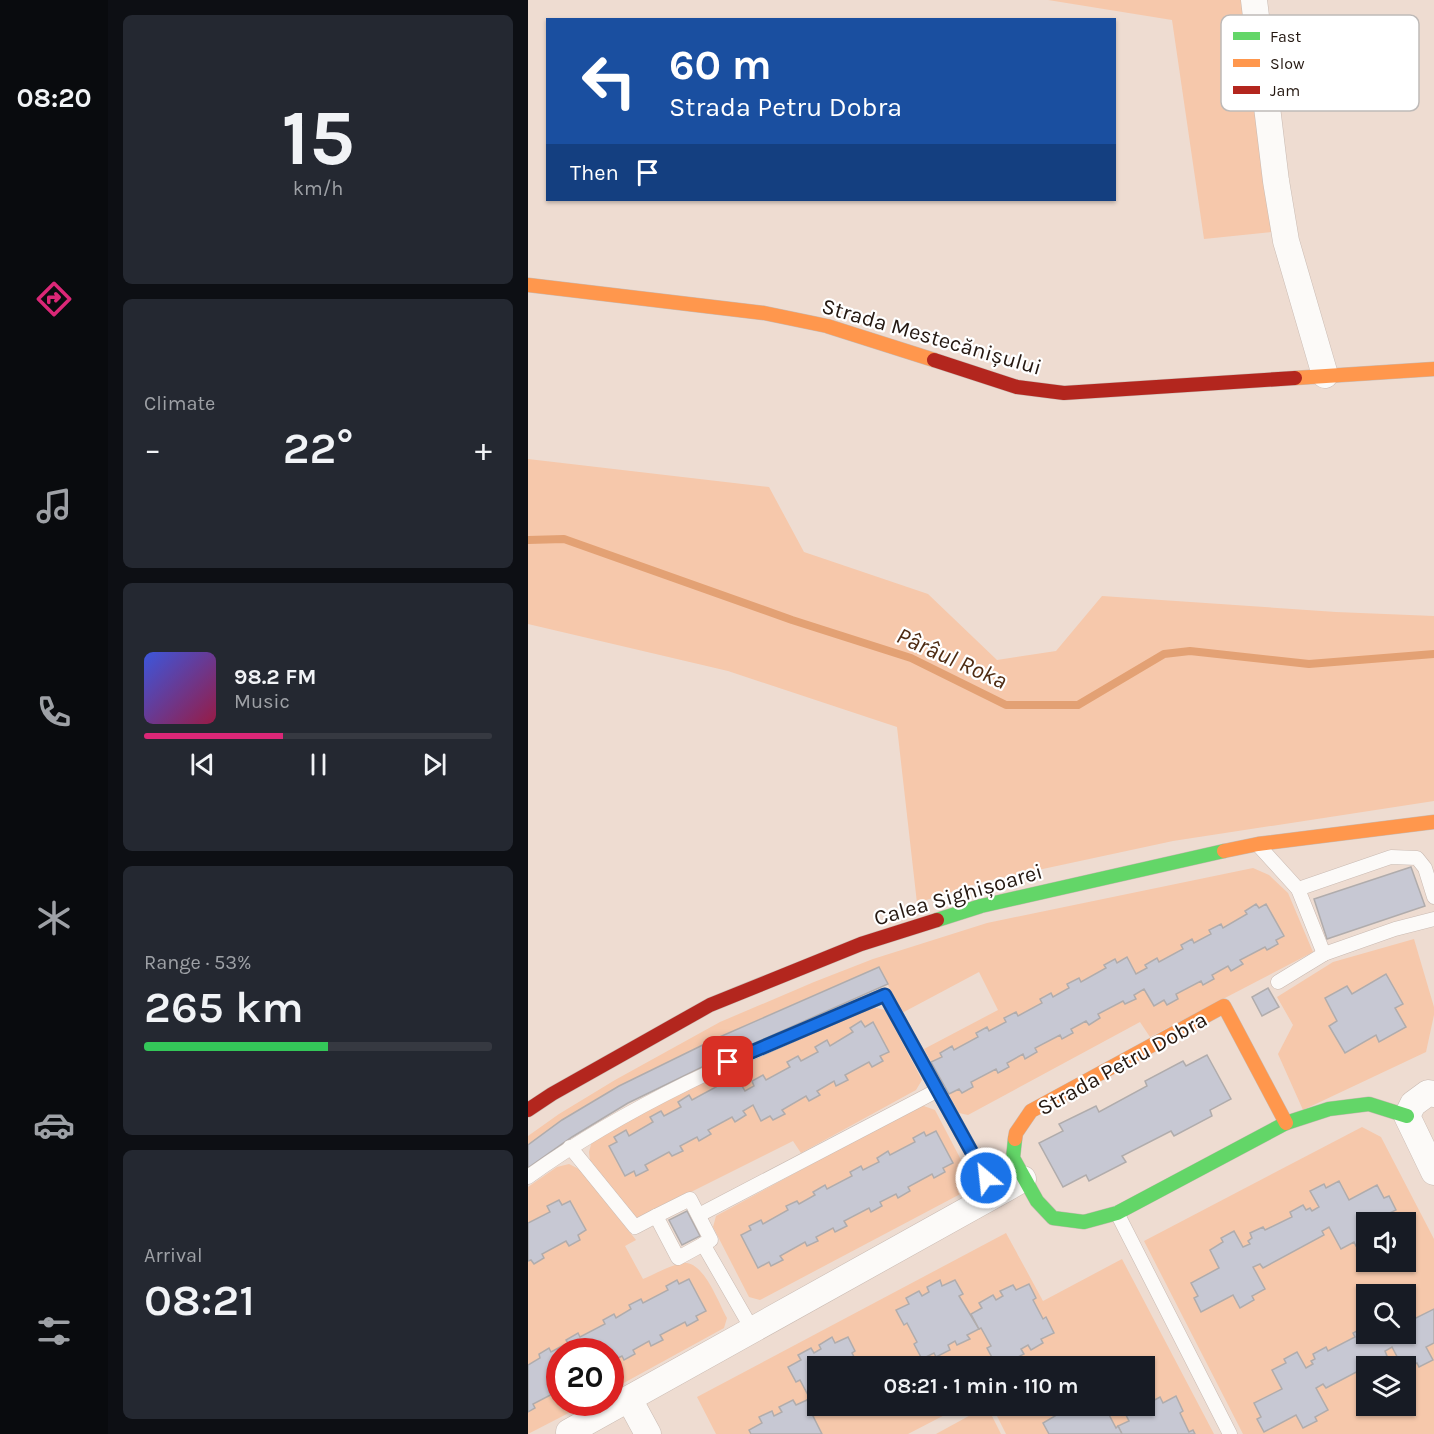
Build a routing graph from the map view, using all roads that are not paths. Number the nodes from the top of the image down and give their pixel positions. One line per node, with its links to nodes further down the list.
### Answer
1 (1254, 0): 2 (street)
2 (1256, 15)
3 (1267, 111): 6 (street)
4 (528, 285): 6 (street, Strada Mestecănișului)
5 (1434, 369): 6 (street, Strada Mestecănișului)
6 (1325, 375)
7 (1434, 822): 8 (street, Calea Sighișoarei)
8 (1258, 844): 9 (lane); 16 (street, Calea Sighișoarei)
9 (1298, 889): 10 (lane); 12 (lane)
10 (1434, 897)
11 (1434, 920): 12 (lane)
12 (1324, 954): 13 (lane)
13 (1278, 982)
14 (938, 1090): 19 (lane); 23 (lane); 25 (lane)
15 (1434, 1094): 17 (street)
16 (528, 1110)
17 (1407, 1116): 18 (street, Strada Petru Dobra); 20 (street)
18 (1286, 1123): 22 (street, Strada Petru Dobra); 24 (street, Strada Petru Dobra)
19 (570, 1147): 21 (lane); 26 (lane)
20 (1434, 1172)
21 (528, 1177)
22 (1023, 1179): 23 (street); 24 (street, Strada Petru Dobra)
23 (995, 1194): 28 (street)
24 (1117, 1213): 32 (lane)
25 (699, 1215): 26 (lane); 27 (lane)
26 (656, 1216): 27 (lane)
27 (703, 1244): 28 (lane)
28 (752, 1329): 29 (street)
29 (629, 1399): 30 (street); 31 (street)
30 (571, 1434)
31 (648, 1434)
32 (1230, 1434)

